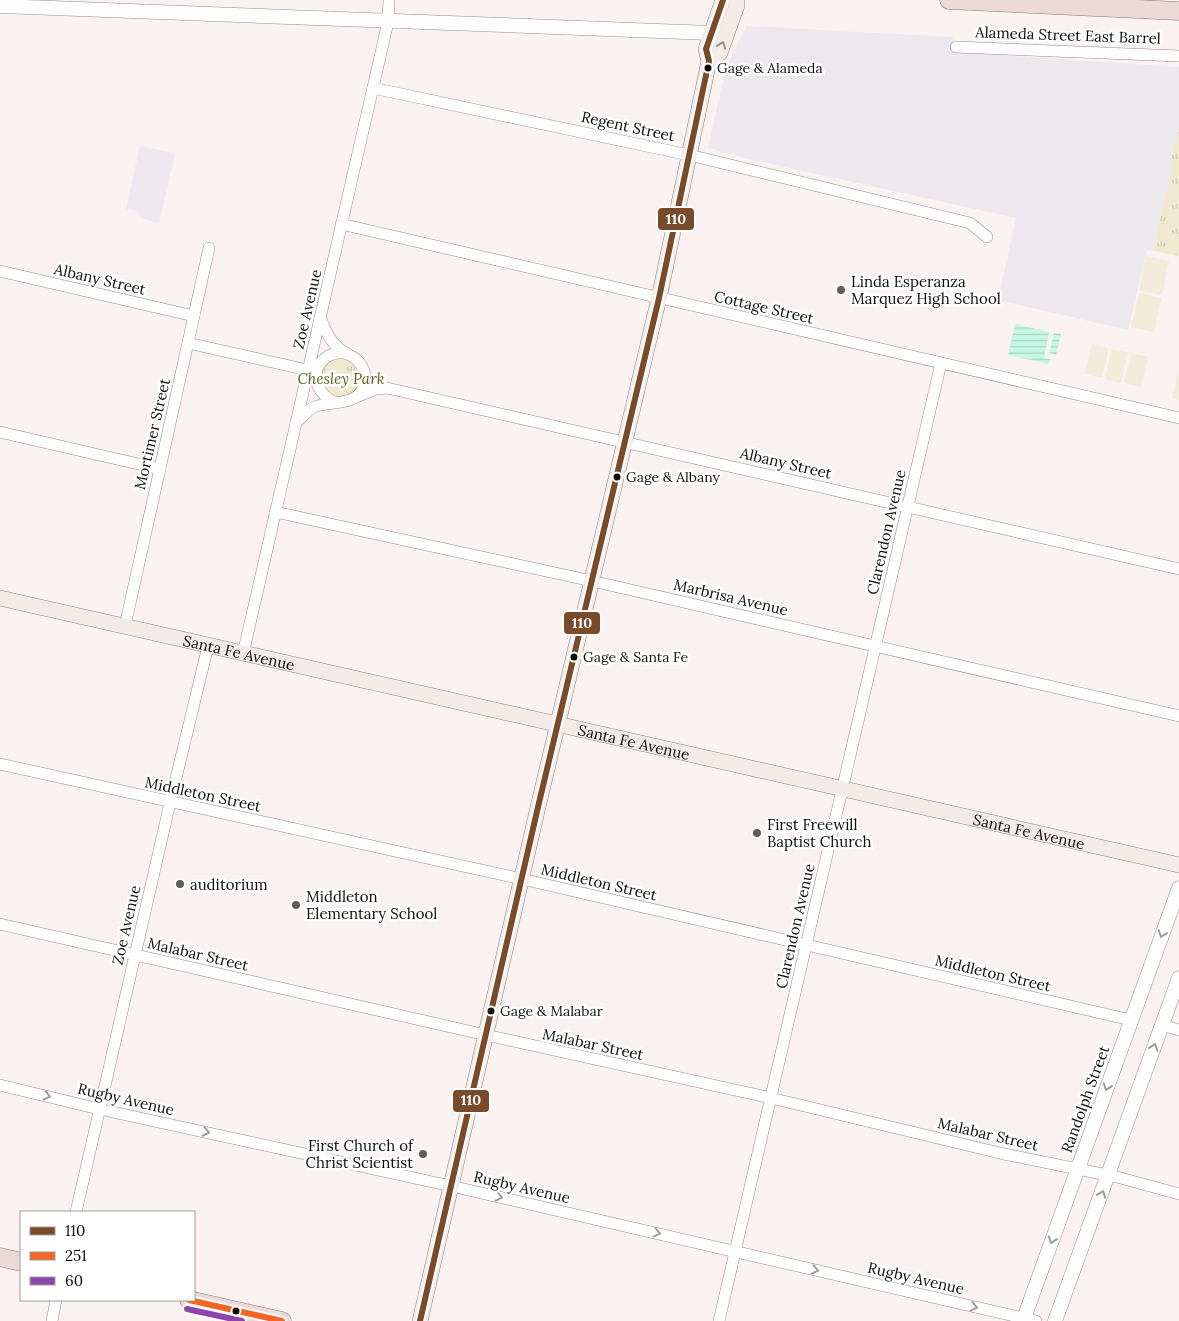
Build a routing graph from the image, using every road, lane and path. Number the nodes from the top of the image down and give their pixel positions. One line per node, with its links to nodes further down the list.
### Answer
1 (389, 0): 7 (street, Zoe Avenue)
2 (723, 0): 8 (main road)
3 (737, 0): 8 (main road)
4 (949, 0): 6 (main road)
5 (0, 6): 7 (street)
6 (1179, 11)
7 (388, 22): 8 (street); 12 (street, Zoe Avenue)
8 (719, 27): 11 (main road); 11 (main road, one-way to 8)
9 (956, 47): 10 (street, Alameda Street East Barrel)
10 (1179, 56)
11 (709, 61): 13 (main road)
12 (373, 88): 13 (street, Regent Street); 14 (street, Zoe Avenue)
13 (689, 155): 15 (street, Regent Street); 18 (main road)
14 (342, 224): 18 (street, Cottage Street); 20 (street, Zoe Avenue)
15 (987, 236)
16 (209, 248): 19 (street, Mortimer Street)
17 (0, 271): 19 (street, Albany Street)
18 (659, 298): 23 (street, Cottage Street); 32 (main road)
19 (194, 316): 21 (street, Mortimer Street)
20 (320, 317): 22 (street, Albany Street); 25 (street, Zoe Avenue)
21 (188, 342): 25 (street); 33 (street, Mortimer Street)
22 (346, 354): 24 (street, Albany Street); 25 (street)
23 (941, 363): 29 (street, Cottage Street); 34 (street, Clarendon Avenue)
24 (362, 365): 26 (street, Albany Street); 27 (street)
25 (312, 371): 28 (street); 30 (street, Zoe Avenue)
26 (387, 388): 27 (street, Albany Street); 32 (street, Albany Street)
27 (354, 398): 28 (street, Albany Street)
28 (334, 402): 30 (street, Albany Street)
29 (1179, 418)
30 (296, 422): 35 (street, Zoe Avenue)
31 (0, 432): 33 (street)
32 (624, 441): 34 (street, Albany Street); 37 (main road)
33 (160, 469): 39 (street, Mortimer Street)
34 (908, 506): 36 (street, Albany Street); 41 (street, Clarendon Avenue)
35 (275, 512): 37 (street, Marbrisa Avenue); 42 (street, Zoe Avenue)
36 (1179, 569)
37 (592, 581): 41 (street, Marbrisa Avenue); 44 (main road)
38 (0, 598): 39 (main road, Santa Fe Avenue)
39 (125, 626): 40 (main road, Santa Fe Avenue)
40 (208, 646): 42 (main road, Santa Fe Avenue); 47 (street, Zoe Avenue)
41 (875, 646): 43 (street, Marbrisa Avenue); 46 (street, Clarendon Avenue)
42 (243, 654): 44 (main road, Santa Fe Avenue)
43 (1179, 716)
44 (558, 724): 46 (main road, Santa Fe Avenue); 49 (main road)
45 (0, 764): 47 (street, Middleton Street)
46 (842, 789): 48 (main road, Santa Fe Avenue); 52 (street, Clarendon Avenue)
47 (170, 803): 49 (street, Middleton Street); 53 (street, Zoe Avenue)
48 (1179, 865)
49 (522, 879): 52 (street, Middleton Street); 58 (main road)
50 (1179, 888): 55 (street, Randolph Street, one-way to 55)
51 (0, 924): 53 (street, Malabar Street)
52 (806, 945): 55 (street, Middleton Street); 60 (street, Clarendon Avenue)
53 (135, 954): 58 (street, Malabar Street); 61 (street, Zoe Avenue)
54 (1179, 978): 56 (street)
55 (1131, 1020): 62 (street, Randolph Street, one-way to 62)
56 (1161, 1025): 57 (street); 63 (street, one-way to 56)
57 (1179, 1030)
58 (486, 1036): 60 (street, Malabar Street); 64 (main road)
59 (0, 1085): 61 (street, Rugby Avenue, one-way to 61)
60 (771, 1098): 62 (street, Malabar Street); 67 (street, Clarendon Avenue)
61 (99, 1109): 64 (street, Rugby Avenue, one-way to 64); 66 (street, Zoe Avenue)
62 (1077, 1168): 63 (street, Malabar Street); 72 (street, Randolph Street, one-way to 72)
63 (1109, 1175): 65 (street, Malabar Street); 77 (street, one-way to 63)
64 (451, 1186): 67 (street, Rugby Avenue, one-way to 67); 75 (main road)
65 (1179, 1194)
66 (76, 1211)
67 (735, 1251): 72 (street, Rugby Avenue, one-way to 72); 76 (street, Clarendon Avenue)
68 (0, 1257): 69 (main road)
69 (20, 1262)
70 (56, 1301): 73 (street)
71 (193, 1301): 74 (main road)
72 (1027, 1320)
73 (52, 1321)
74 (282, 1321)
75 (420, 1321)
76 (719, 1321)
77 (1055, 1321)

